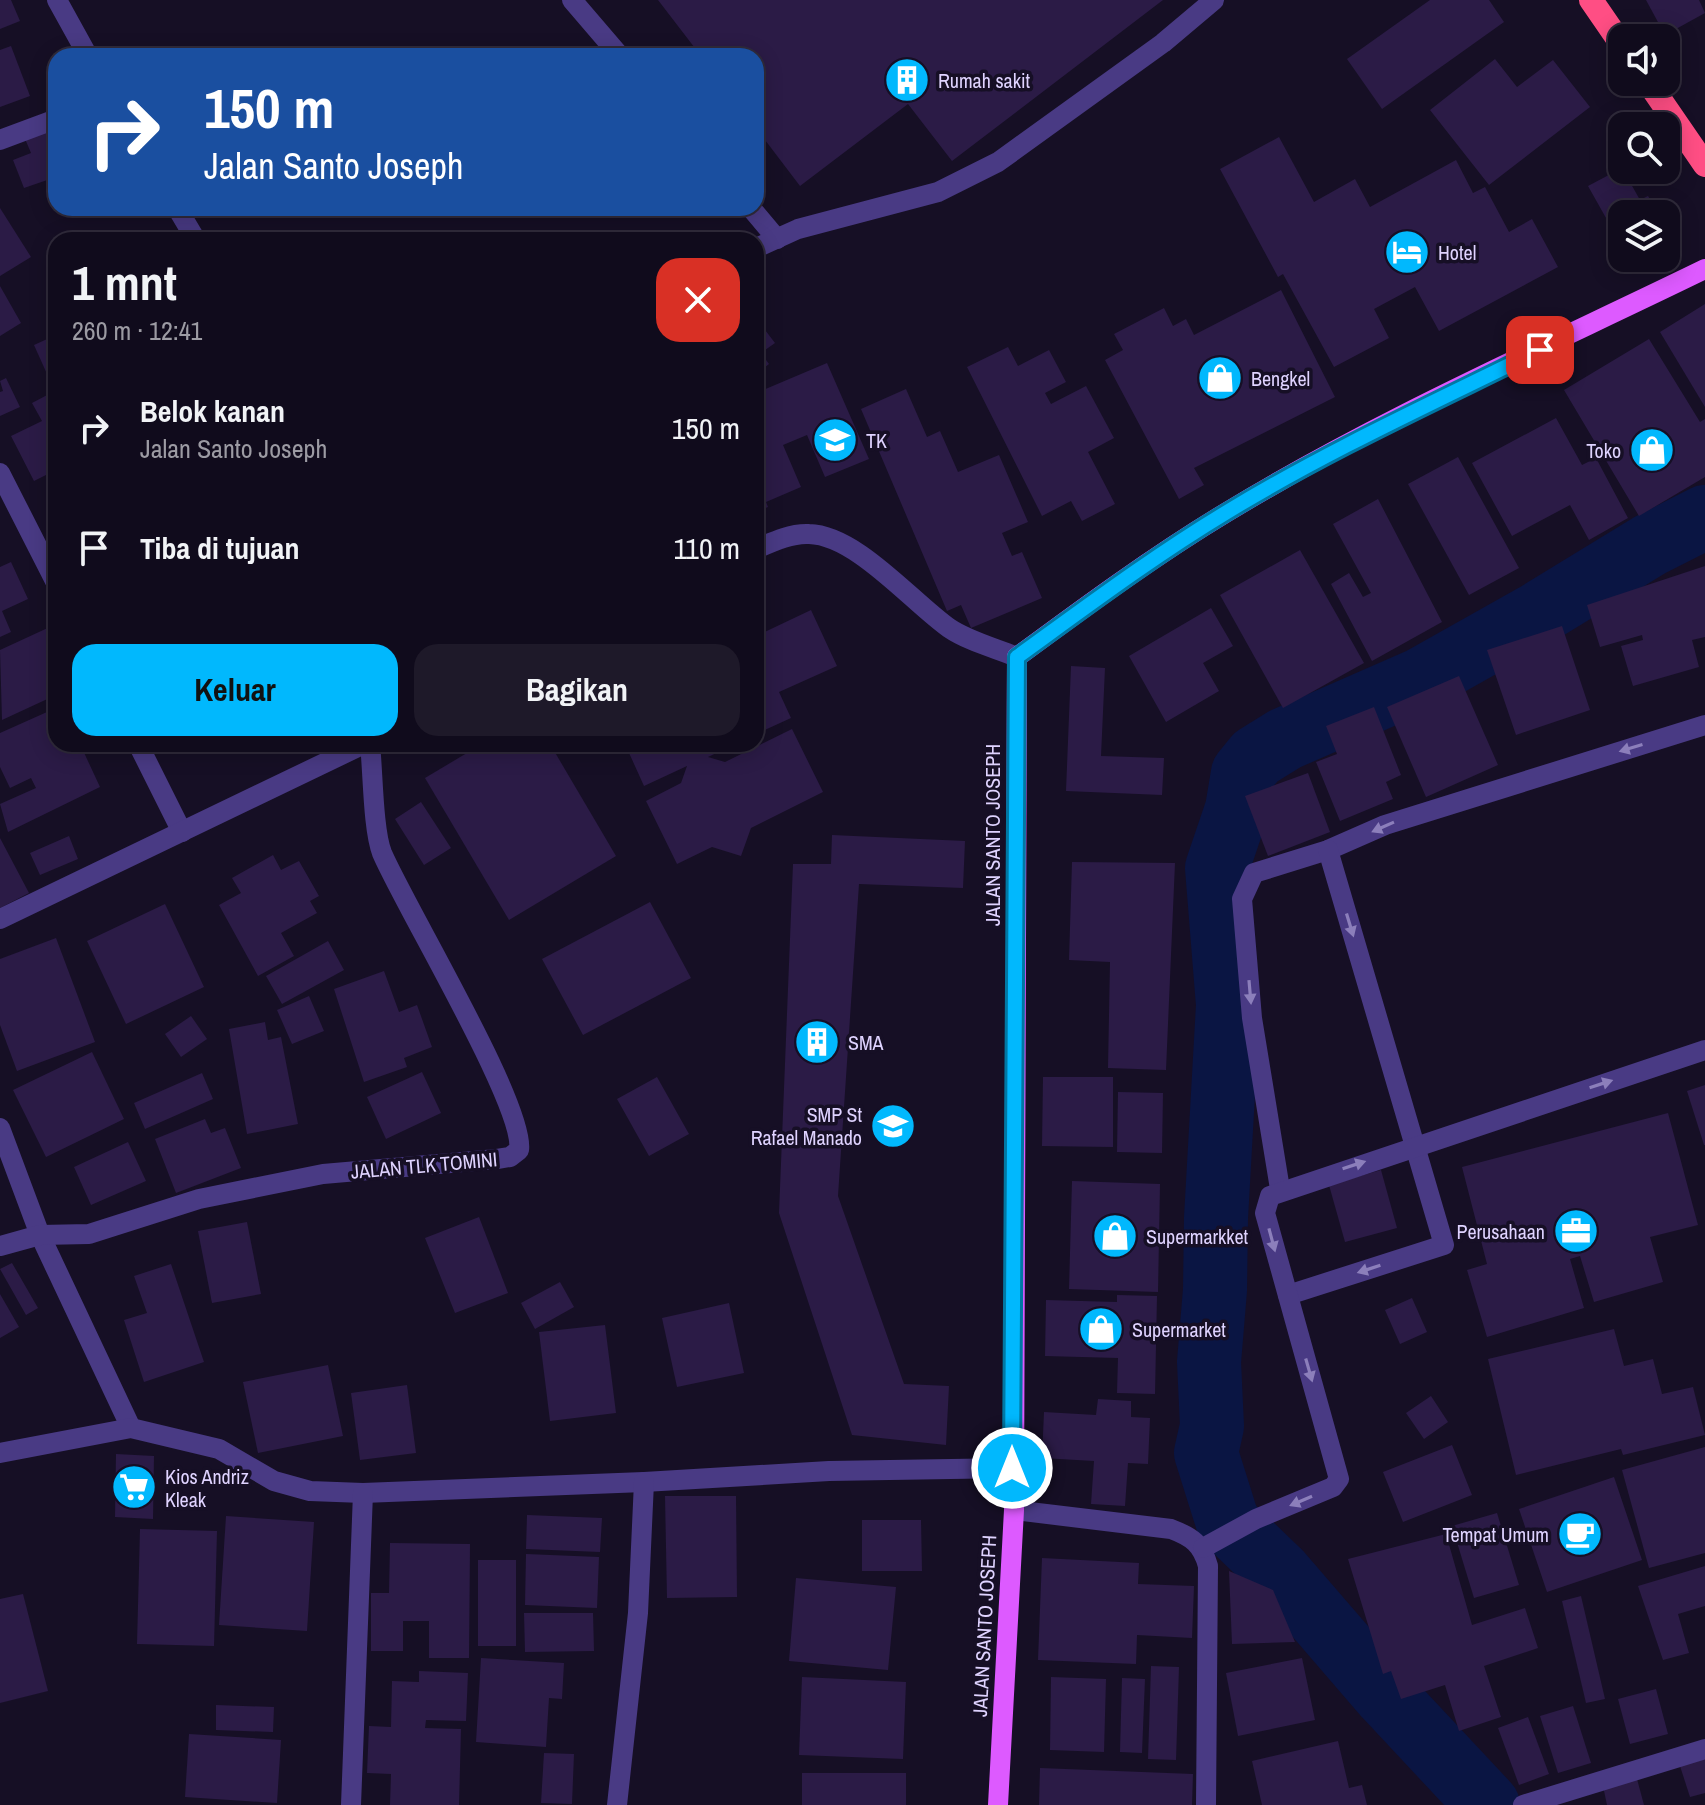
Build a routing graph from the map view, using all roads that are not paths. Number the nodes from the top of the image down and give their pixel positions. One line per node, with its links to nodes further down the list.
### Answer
1 (57, 0): 6 (street)
2 (572, 0): 7 (street)
3 (1214, 0): 13 (street)
4 (1591, 0): 5 (highway)
5 (1608, 25)
6 (84, 48)
7 (613, 48)
8 (1658, 96): 11 (highway)
9 (48, 122): 10 (street)
10 (0, 140)
11 (1702, 154)
12 (758, 216): 13 (street)
13 (777, 239): 14 (street)
14 (764, 245)
15 (1705, 269): 19 (main road)
16 (0, 473): 18 (street)
17 (764, 546): 19 (street)
18 (48, 567)
19 (1017, 657): 36 (main road, JALAN SANTO JOSEPH)
20 (1705, 725): 25 (street, one-way to 25)
21 (142, 752): 24 (street)
22 (347, 752): 24 (street)
23 (371, 752): 31 (street, JALAN TLK TOMINI)
24 (182, 832): 26 (street)
25 (1328, 850): 29 (street, one-way to 29); 30 (street, one-way to 30)
26 (0, 919)
27 (1705, 1050): 29 (street, one-way to 27)
28 (0, 1128): 31 (street)
29 (1416, 1144): 30 (street, one-way to 29); 33 (street, one-way to 33)
30 (1280, 1189): 33 (street, one-way to 33)
31 (40, 1235): 32 (street); 34 (street)
32 (0, 1246)
33 (1288, 1295): 40 (street, one-way to 40)
34 (131, 1428): 35 (street); 38 (street)
35 (0, 1453)
36 (1012, 1468): 37 (street); 39 (main road, JALAN SANTO JOSEPH)
37 (644, 1482): 38 (street); 43 (street)
38 (363, 1493): 42 (street)
39 (1014, 1510): 40 (street); 44 (main road, JALAN SANTO JOSEPH)
40 (1207, 1546): 45 (street)
41 (1705, 1749): 46 (street)
42 (351, 1805)
43 (617, 1805)
44 (998, 1805)
45 (1206, 1805)
46 (1523, 1805)

